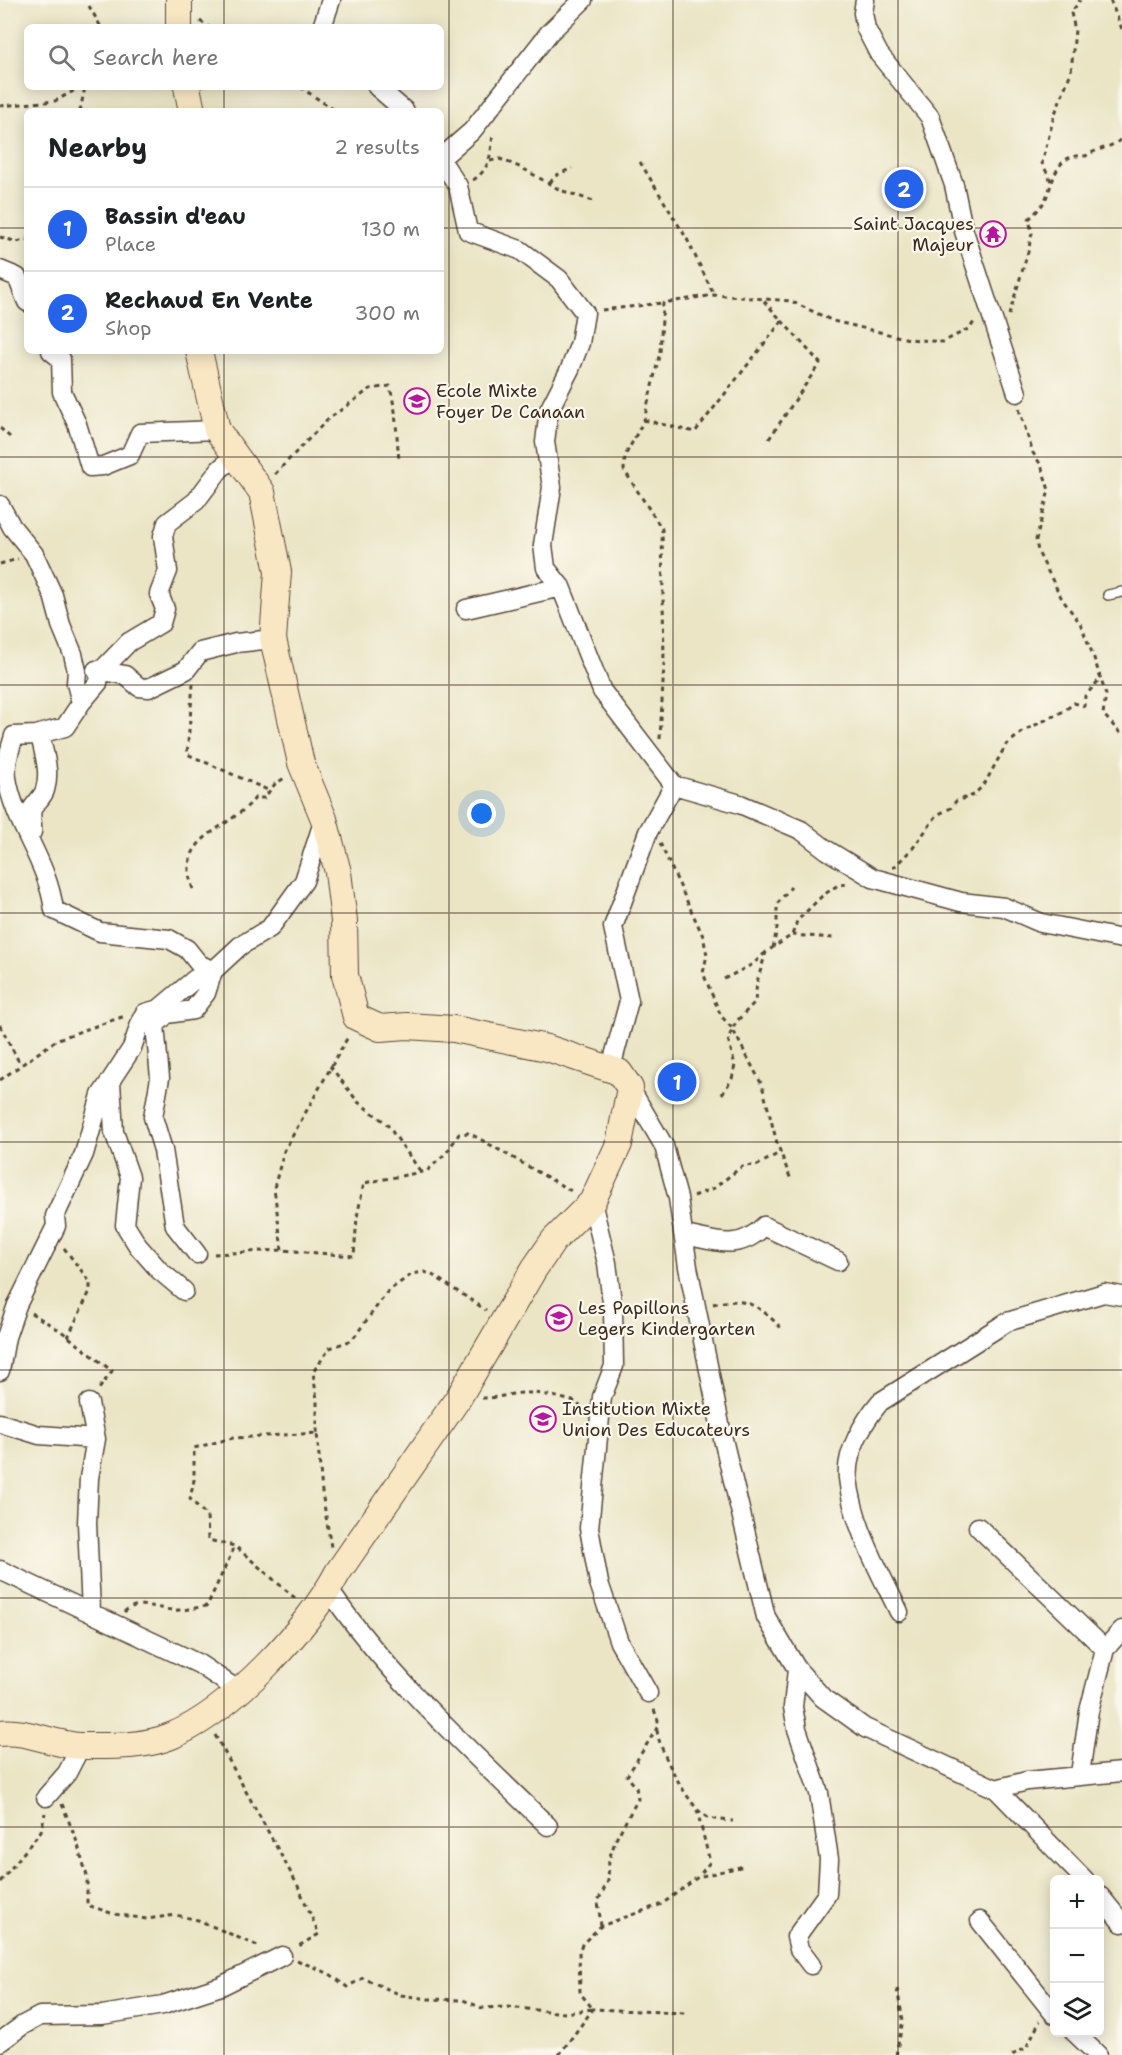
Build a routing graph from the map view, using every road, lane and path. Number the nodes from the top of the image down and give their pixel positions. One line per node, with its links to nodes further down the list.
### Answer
1 (179, 0): 9 (street)
2 (331, 0): 10 (street)
3 (583, 0): 24 (street)
4 (865, 0): 40 (street)
5 (1080, 0): 29 (path)
6 (1110, 0): 11 (path)
7 (89, 6): 8 (path)
8 (99, 24)
9 (180, 24)
10 (323, 24)
11 (1122, 28)
12 (77, 90): 17 (path)
13 (83, 90): 18 (path)
14 (188, 90): 19 (street)
15 (304, 90): 20 (path)
16 (380, 90): 21 (street)
17 (0, 106)
18 (80, 108)
19 (191, 108)
20 (332, 108)
21 (402, 108)
22 (498, 125): 25 (path)
23 (1122, 138): 29 (path)
24 (444, 156)
25 (490, 161): 30 (path); 31 (path)
26 (640, 162): 37 (path)
27 (444, 164): 31 (street)
28 (572, 168): 30 (path)
29 (1051, 181): 43 (path)
30 (550, 183): 32 (path)
31 (458, 186): 41 (street)
32 (593, 201)
33 (0, 237): 34 (path)
34 (24, 240)
35 (0, 270): 36 (street)
36 (24, 294)
37 (714, 295): 38 (path); 39 (path)
38 (761, 298): 40 (path); 42 (path)
39 (663, 303): 41 (path); 47 (path)
40 (988, 304): 43 (street)
41 (585, 313): 56 (street)
42 (782, 321): 47 (path); 51 (path)
43 (997, 329): 46 (street)
44 (55, 354): 49 (street)
45 (201, 354): 49 (street)
46 (1017, 393): 66 (path)
47 (644, 420): 68 (path)
48 (0, 428): 50 (path)
49 (217, 430): 52 (street)
50 (10, 437)
51 (769, 439)
52 (236, 456): 54 (street); 63 (street)
53 (399, 461): 54 (path)
54 (262, 492): 60 (street)
55 (0, 505): 61 (street)
56 (561, 587): 59 (street); 70 (street)
57 (1122, 592): 58 (lane)
58 (1108, 595)
59 (466, 609)
60 (273, 639): 62 (street); 69 (street)
61 (73, 654): 63 (street); 64 (street)
62 (186, 670): 63 (street); 71 (path)
63 (100, 672): 64 (street)
64 (81, 703): 65 (street)
65 (40, 734): 67 (street); 74 (street)
66 (1122, 735)
67 (7, 739): 74 (street)
68 (660, 747)
69 (301, 763): 71 (path); 72 (street)
70 (674, 785): 73 (street); 79 (street)
71 (270, 791): 76 (path)
72 (324, 819): 80 (street); 83 (street)
73 (648, 832): 88 (street); 90 (path)
74 (31, 840): 80 (street)
75 (791, 887): 81 (path)
76 (193, 889)
77 (792, 935): 78 (path)
78 (834, 938)
79 (1122, 939)
80 (213, 971): 82 (street); 98 (street)
81 (724, 980)
82 (145, 1013): 85 (path); 89 (street)
83 (356, 1017): 86 (path); 88 (street)
84 (0, 1025): 85 (path)
85 (20, 1064): 87 (path)
86 (330, 1066): 91 (path); 97 (path)
87 (0, 1080)
88 (624, 1080): 93 (street); 94 (street)
89 (111, 1082): 95 (street); 100 (street)
90 (781, 1152): 92 (path); 93 (path)
91 (421, 1172): 94 (path); 97 (path)
92 (791, 1180)
93 (678, 1198): 96 (street)
94 (592, 1202): 104 (street); 113 (street)
95 (56, 1226): 102 (street); 106 (path)
96 (685, 1235): 99 (street); 103 (street)
97 (282, 1250): 98 (path)
98 (197, 1254)
99 (838, 1262)
100 (184, 1291)
101 (1122, 1296): 120 (street)
102 (17, 1305): 106 (path); 107 (street)
103 (697, 1308): 105 (path); 125 (street)
104 (506, 1320): 109 (street); 112 (path)
105 (783, 1330)
106 (68, 1337): 110 (path)
107 (3, 1340): 108 (street)
108 (0, 1371)
109 (459, 1397): 113 (path); 118 (street)
110 (89, 1403): 114 (street)
111 (0, 1424): 114 (street)
112 (317, 1433): 116 (path); 118 (path)
113 (599, 1434): 127 (street)
114 (96, 1439): 119 (street)
115 (978, 1527): 124 (street)
116 (235, 1546): 121 (path); 122 (path)
117 (0, 1570): 119 (street)
118 (334, 1581): 121 (street); 138 (street)
119 (91, 1611): 122 (street)
120 (899, 1612)
121 (313, 1613): 126 (street)
122 (116, 1624): 126 (street)
123 (1122, 1630): 124 (street)
124 (1105, 1649): 133 (street)
125 (796, 1669): 134 (street); 148 (street)
126 (239, 1691): 128 (street)
127 (648, 1693): 129 (path)
128 (203, 1719): 131 (street); 147 (path)
129 (657, 1728): 136 (path); 146 (path)
130 (0, 1733): 131 (street)
131 (81, 1746): 135 (street)
132 (1122, 1772): 133 (street)
133 (1080, 1774): 134 (street)
134 (996, 1789): 140 (street)
135 (46, 1797): 142 (path); 147 (path)
136 (696, 1808): 137 (path); 141 (path)
137 (733, 1821)
138 (548, 1826)
139 (744, 1866): 141 (path)
140 (1080, 1875)
141 (698, 1877): 146 (path)
142 (0, 1882)
143 (1104, 1901): 145 (street)
144 (980, 1921): 151 (street)
145 (1122, 1923)
146 (602, 1926): 150 (path)
147 (282, 1956): 150 (path); 154 (street)
148 (811, 1965)
149 (897, 1989): 156 (path)
150 (593, 2009): 152 (path); 155 (path)
151 (1050, 2010): 157 (path)
152 (685, 2013)
153 (1079, 2037): 158 (street)
154 (0, 2042)
155 (559, 2055)
156 (896, 2055)
157 (1012, 2055)
158 (1098, 2055)

